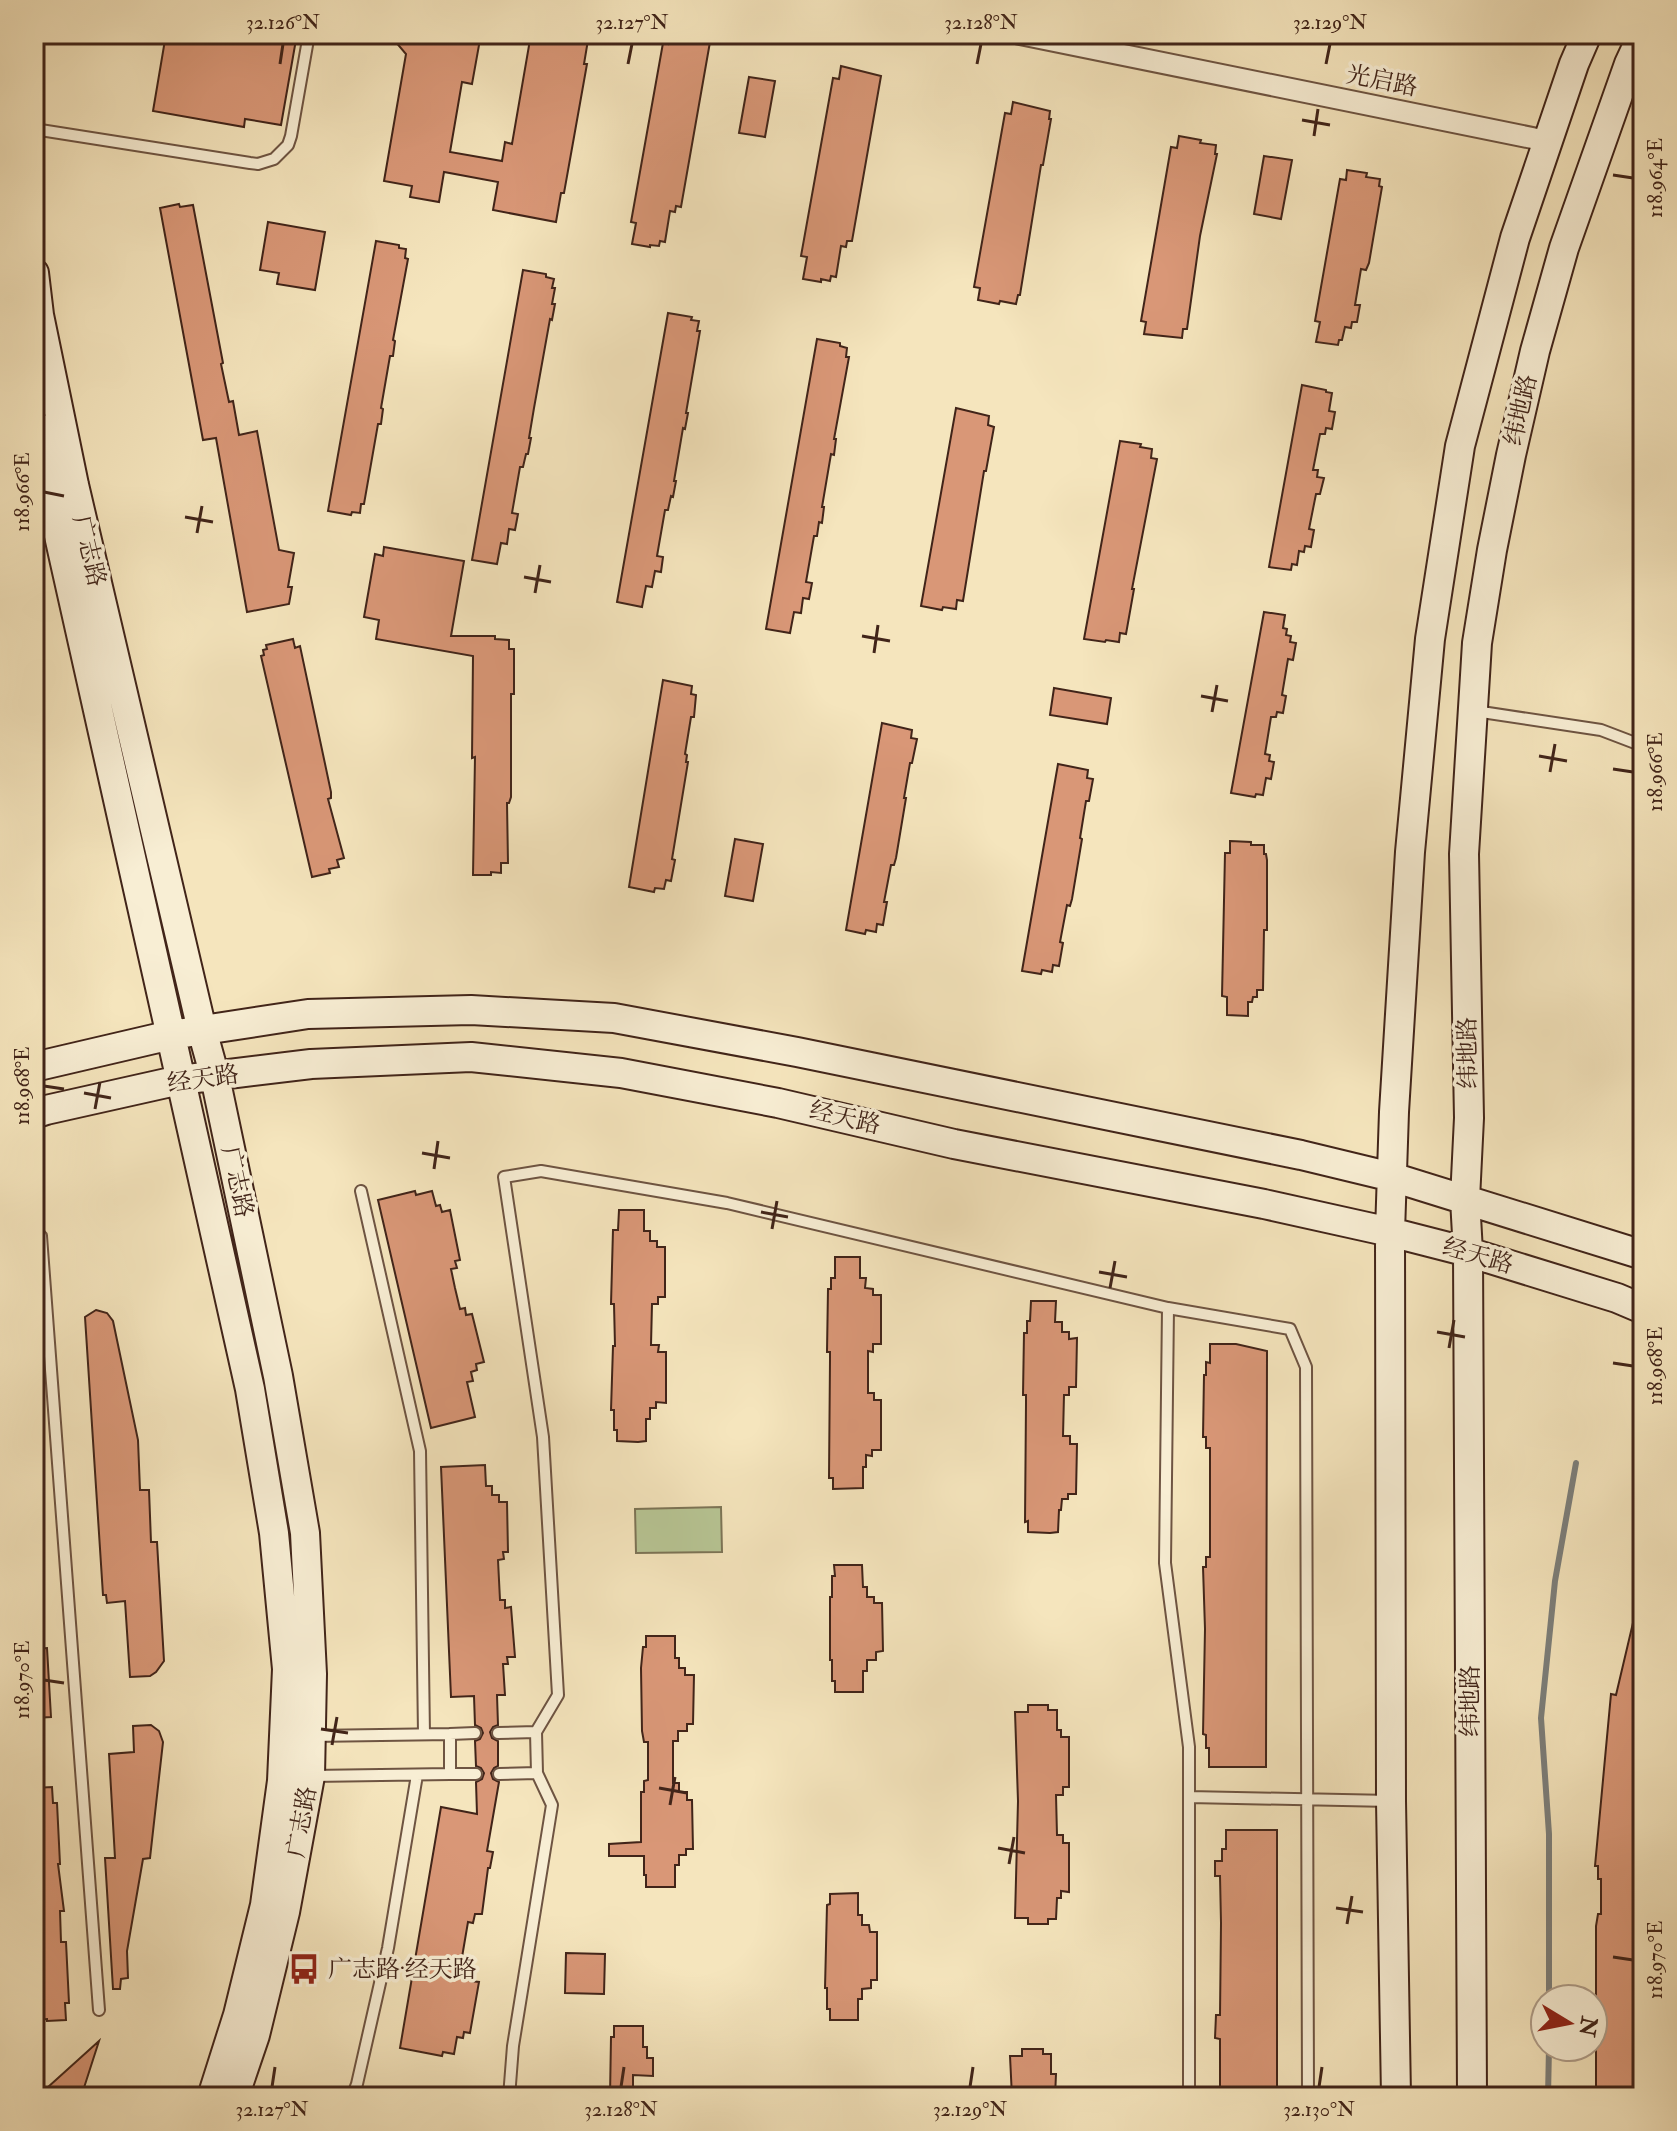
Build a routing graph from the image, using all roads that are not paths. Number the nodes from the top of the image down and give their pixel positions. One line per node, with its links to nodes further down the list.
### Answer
1 (309, 34): 5 (lane)
2 (1020, 34): 6 (street, 光启路)
3 (1587, 34): 6 (main road, 纬地路)
4 (1643, 34): 9 (main road, 纬地路)
5 (34, 129)
6 (1547, 141): 17 (main road, 纬地路)
7 (34, 273): 11 (main road, 广志路)
8 (34, 424): 12 (main road, 广志路)
9 (1473, 711): 10 (lane); 19 (main road, 纬地路)
10 (1643, 746)
11 (202, 1030): 12 (main road, 经天路); 14 (main road, 广志路); 17 (main road, 经天路)
12 (171, 1035): 13 (main road, 经天路); 15 (main road, 广志路)
13 (34, 1067)
14 (215, 1077): 15 (main road, 经天路); 20 (main road, 经天路); 31 (main road, 广志路)
15 (180, 1080): 16 (main road, 经天路); 42 (main road, 广志路)
16 (34, 1114)
17 (1392, 1177): 19 (main road, 经天路); 20 (main road, 纬地路)
18 (361, 1191): 29 (lane)
19 (1465, 1199): 22 (main road, 纬地路); 23 (main road, 经天路)
20 (1390, 1232): 22 (main road, 经天路); 40 (main road, 纬地路)
21 (34, 1237): 41 (lane)
22 (1468, 1252): 25 (main road, 经天路); 49 (main road, 纬地路)
23 (1643, 1255)
24 (1168, 1308): 26 (lane); 38 (lane); 39 (lane)
25 (1643, 1309)
26 (536, 1732): 28 (lane); 32 (lane)
27 (475, 1733): 30 (lane)
28 (498, 1733)
29 (424, 1734): 30 (lane); 31 (lane)
30 (450, 1734): 33 (lane)
31 (311, 1736): 37 (main road, 广志路)
32 (537, 1773): 35 (lane); 45 (lane)
33 (450, 1774): 34 (lane); 36 (lane)
34 (476, 1774)
35 (499, 1774)
36 (417, 1775): 37 (lane); 44 (lane)
37 (310, 1776): 43 (main road, 广志路)
38 (1189, 1797): 39 (lane); 46 (lane)
39 (1307, 1800): 40 (lane); 47 (lane)
40 (1391, 1801): 48 (main road, 纬地路)
41 (99, 2010)
42 (212, 2097)
43 (234, 2097)
44 (352, 2097)
45 (509, 2097)
46 (1189, 2097)
47 (1308, 2097)
48 (1396, 2097)
49 (1472, 2097)

